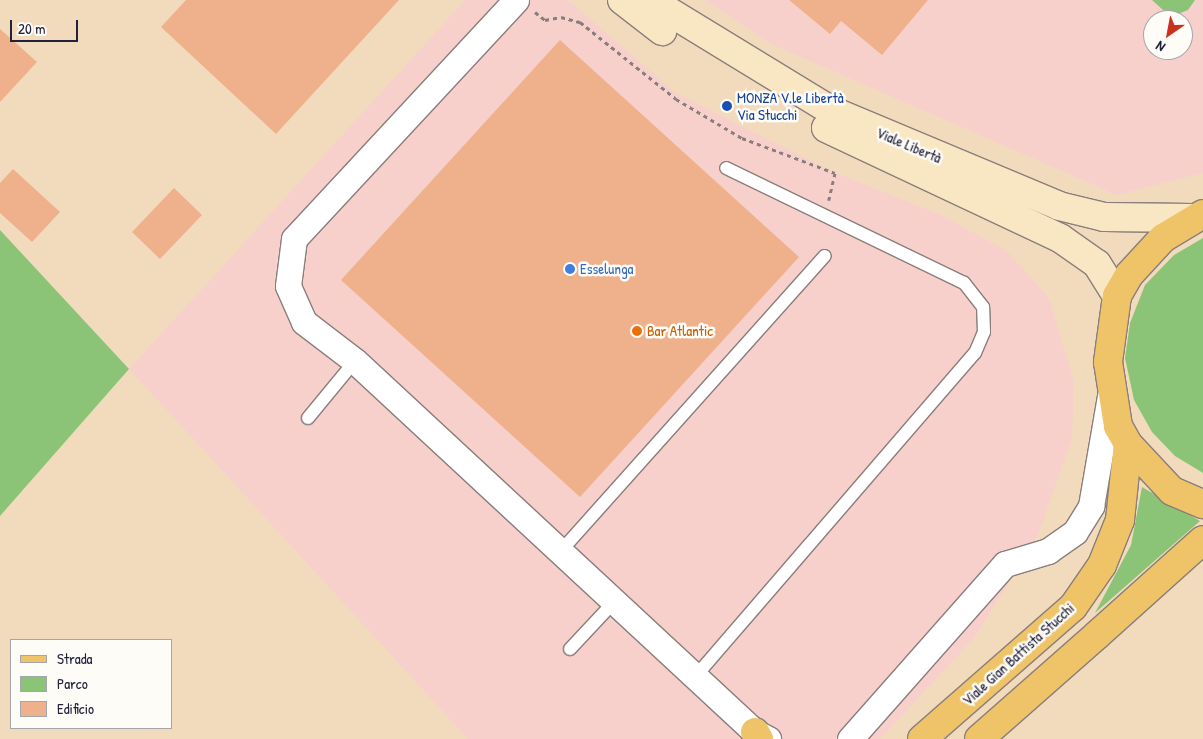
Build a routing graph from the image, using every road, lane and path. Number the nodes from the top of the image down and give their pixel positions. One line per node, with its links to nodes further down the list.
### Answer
1 (622, 0): 8 (main road, Viale Libertà)
2 (650, 0): 5 (main road, Viale Libertà)
3 (521, 2): 6 (path); 9 (street)
4 (726, 168): 6 (lane)
5 (1198, 216): 8 (main road)
6 (826, 217): 18 (lane)
7 (825, 256): 15 (lane)
8 (1117, 296): 10 (main road)
9 (354, 361): 11 (lane); 15 (street)
10 (1111, 391): 12 (main road); 20 (street)
11 (308, 418)
12 (1128, 444): 13 (main road); 21 (main road, Viale Gian Battista Stucchi)
13 (1203, 504)
14 (1203, 540): 22 (main road)
15 (560, 552): 16 (street)
16 (614, 602): 17 (lane); 18 (street)
17 (570, 649)
18 (695, 677): 19 (street)
19 (761, 737)
20 (850, 739)
21 (922, 739)
22 (978, 739)

